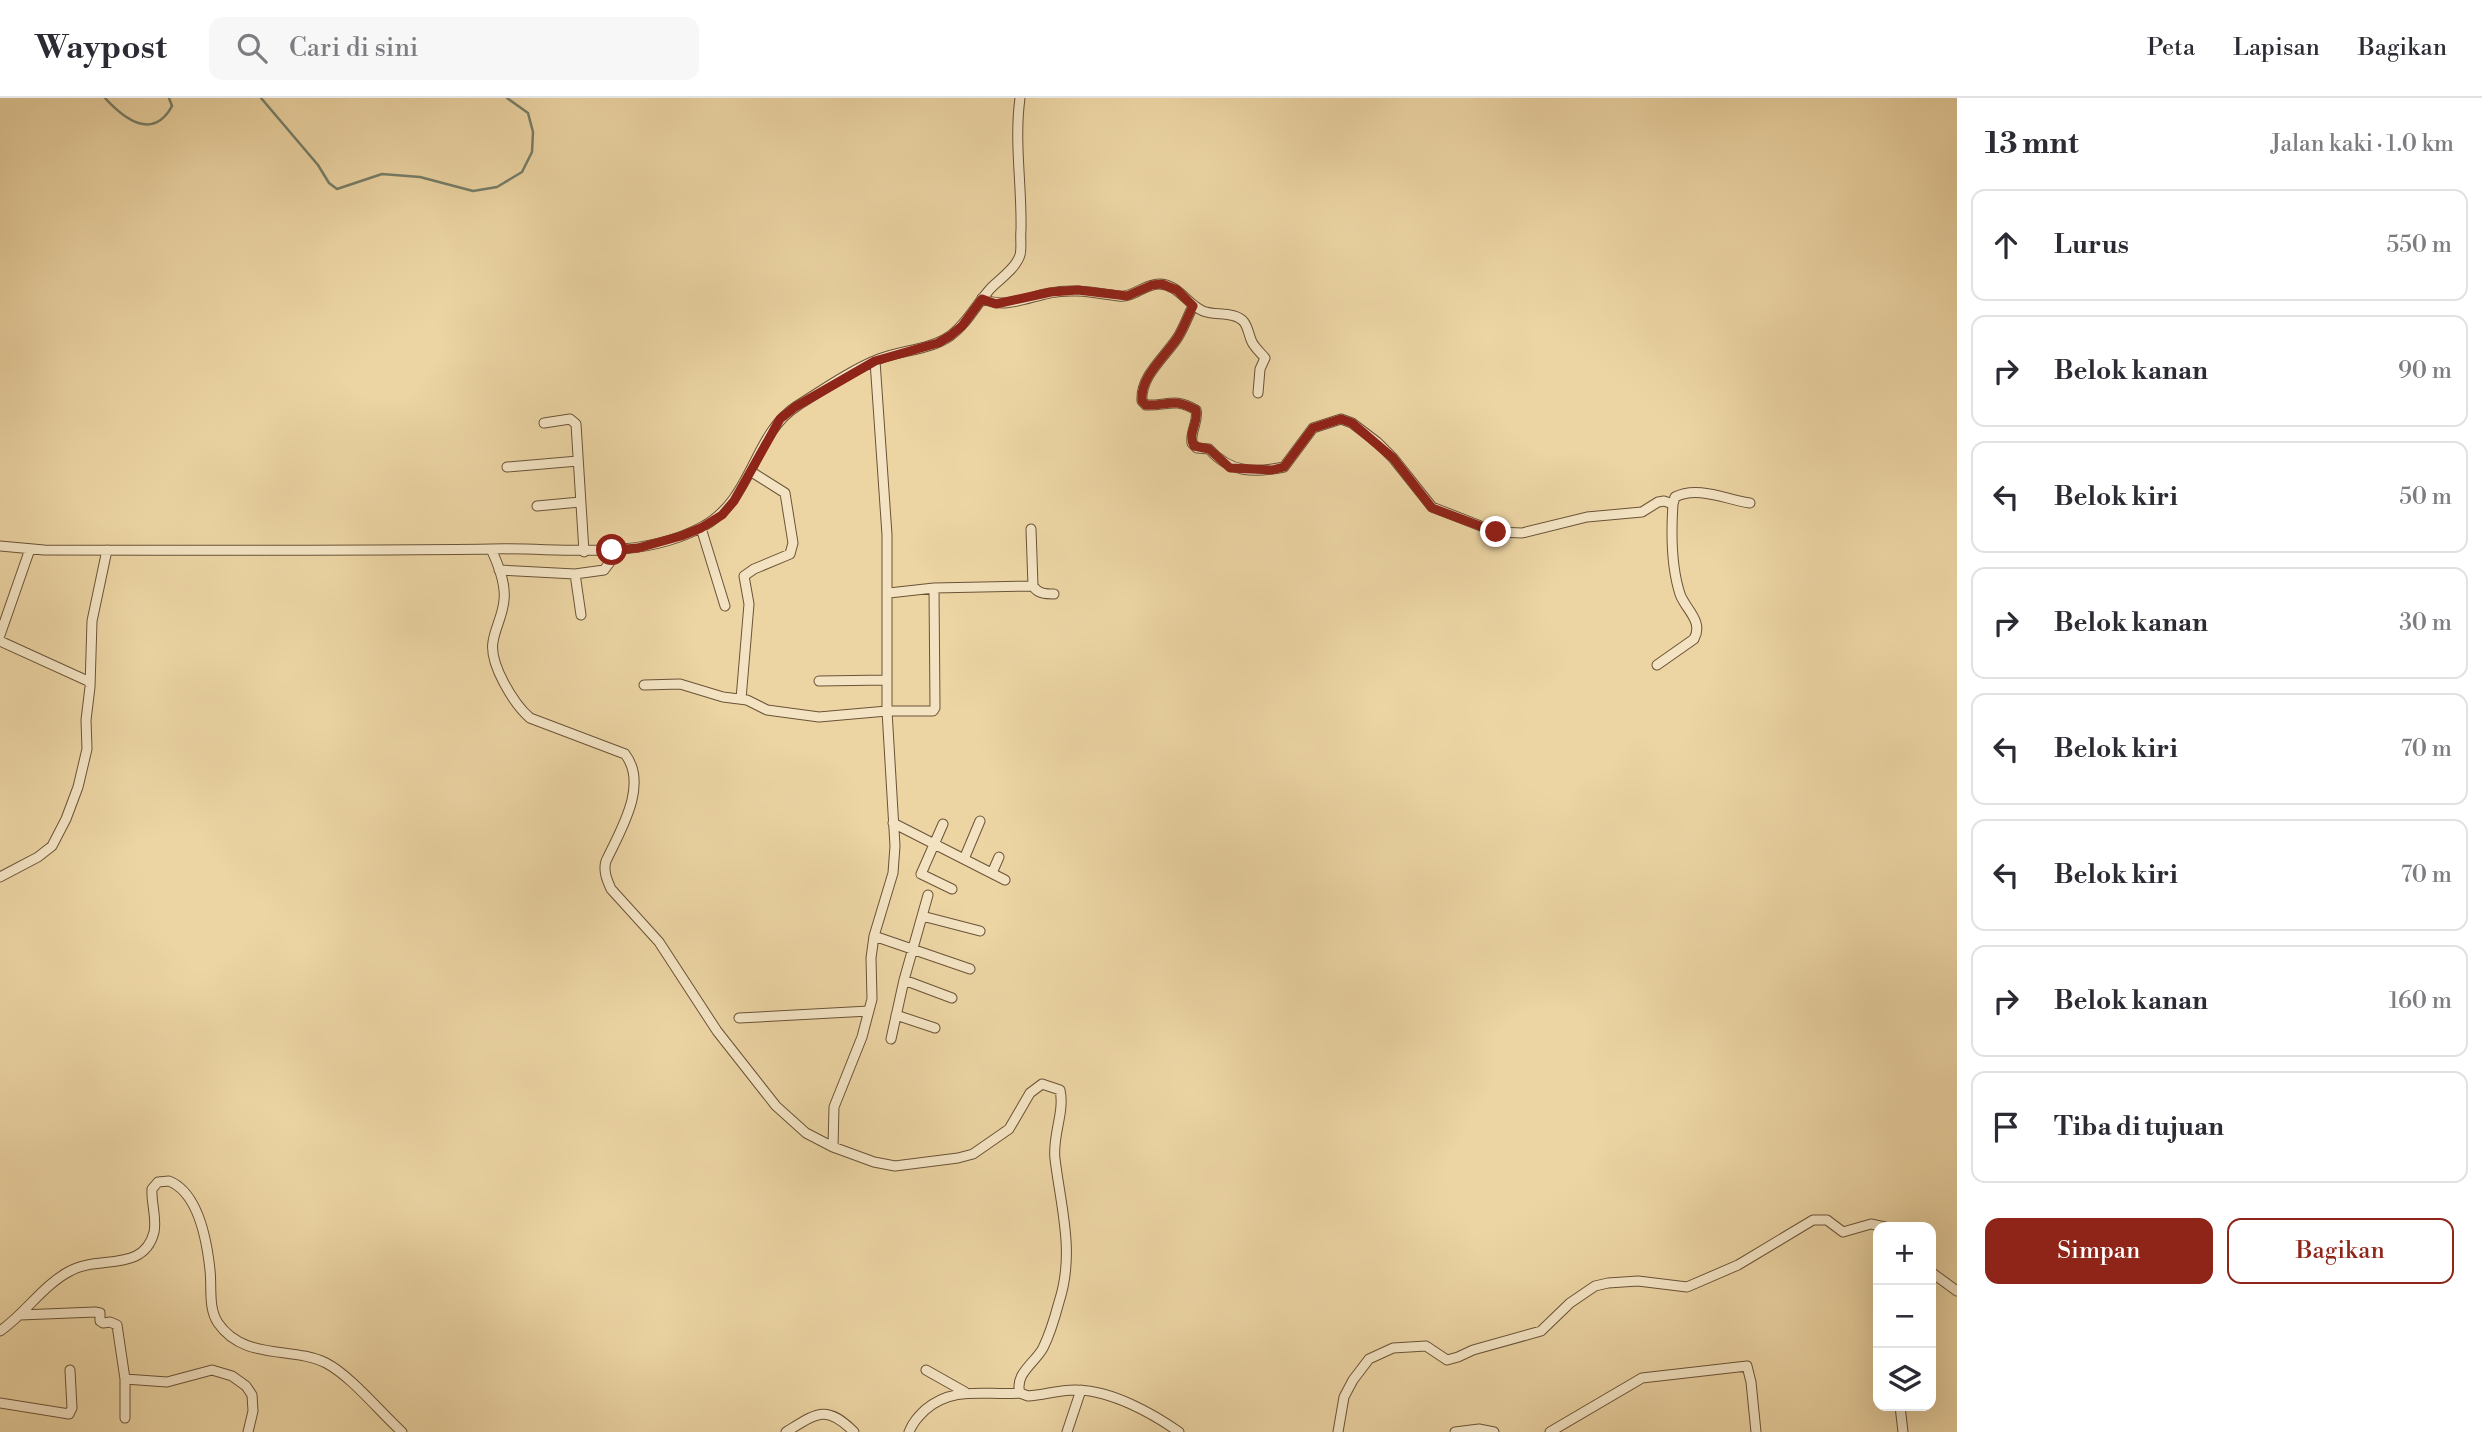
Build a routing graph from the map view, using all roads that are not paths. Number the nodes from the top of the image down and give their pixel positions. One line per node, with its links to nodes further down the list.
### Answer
1 (1020, 98): 2 (street)
2 (982, 299): 3 (street); 4 (street)
3 (1193, 306): 5 (street); 12 (street)
4 (875, 361): 9 (street); 26 (street)
5 (1258, 393)
6 (544, 423): 7 (street)
7 (578, 461): 8 (street); 10 (street)
8 (507, 467)
9 (750, 471): 14 (street); 37 (street)
10 (580, 502): 13 (street); 21 (street)
11 (1751, 503): 12 (street)
12 (1673, 504): 32 (street)
13 (537, 506)
14 (701, 528): 20 (street); 28 (street)
15 (1031, 529): 24 (street)
16 (0, 546): 18 (street)
17 (491, 548): 19 (street); 21 (street); 22 (street)
18 (30, 549): 19 (street); 30 (street)
19 (107, 550): 35 (street)
20 (619, 550): 21 (street); 23 (street)
21 (584, 552)
22 (499, 570): 23 (street); 62 (street)
23 (575, 574): 29 (street)
24 (1033, 586): 25 (street); 27 (street)
25 (934, 589): 26 (street); 38 (street)
26 (888, 593): 33 (street)
27 (1054, 594)
28 (725, 606)
29 (581, 615)
30 (0, 635)
31 (0, 641): 35 (street)
32 (1657, 665)
33 (886, 680): 34 (street); 38 (street)
34 (819, 681)
35 (90, 682): 45 (street)
36 (644, 685): 37 (street)
37 (741, 699): 38 (street)
38 (887, 711): 40 (street)
39 (980, 821): 44 (street)
40 (893, 823): 42 (street); 52 (street)
41 (943, 824): 42 (street)
42 (933, 845): 44 (street); 48 (street)
43 (999, 857): 46 (street)
44 (964, 859): 46 (street)
45 (1, 873)
46 (992, 873): 47 (street)
47 (1005, 880)
48 (952, 889)
49 (929, 895): 50 (street)
50 (922, 916): 51 (street); 53 (street)
51 (980, 931)
52 (874, 936): 53 (street); 57 (street)
53 (914, 949): 54 (street); 55 (street)
54 (970, 969)
55 (904, 980): 56 (street); 58 (street)
56 (952, 998)
57 (869, 1011): 59 (street); 62 (street)
58 (896, 1015): 60 (street); 61 (street)
59 (739, 1018)
60 (935, 1028)
61 (891, 1039)
62 (832, 1147): 73 (street)
63 (1873, 1224): 85 (street)
64 (1936, 1276): 65 (street)
65 (1957, 1291)
66 (20, 1315): 67 (street); 70 (street); 79 (street)
67 (0, 1331)
68 (70, 1370): 74 (street)
69 (926, 1370): 72 (street)
70 (125, 1379): 76 (street); 78 (street)
71 (1081, 1390): 73 (street); 83 (street); 84 (street)
72 (966, 1393): 73 (street); 82 (street)
73 (1020, 1393)
74 (0, 1403)
75 (1901, 1411): 89 (street)
76 (125, 1418)
77 (1460, 1431): 86 (street)
78 (248, 1432)
79 (402, 1432)
80 (786, 1432): 81 (street)
81 (854, 1432)
82 (909, 1432)
83 (1066, 1432)
84 (1179, 1432)
85 (1338, 1432)
86 (1494, 1432)
87 (1550, 1432): 88 (street)
88 (1756, 1432)
89 (1903, 1432)

